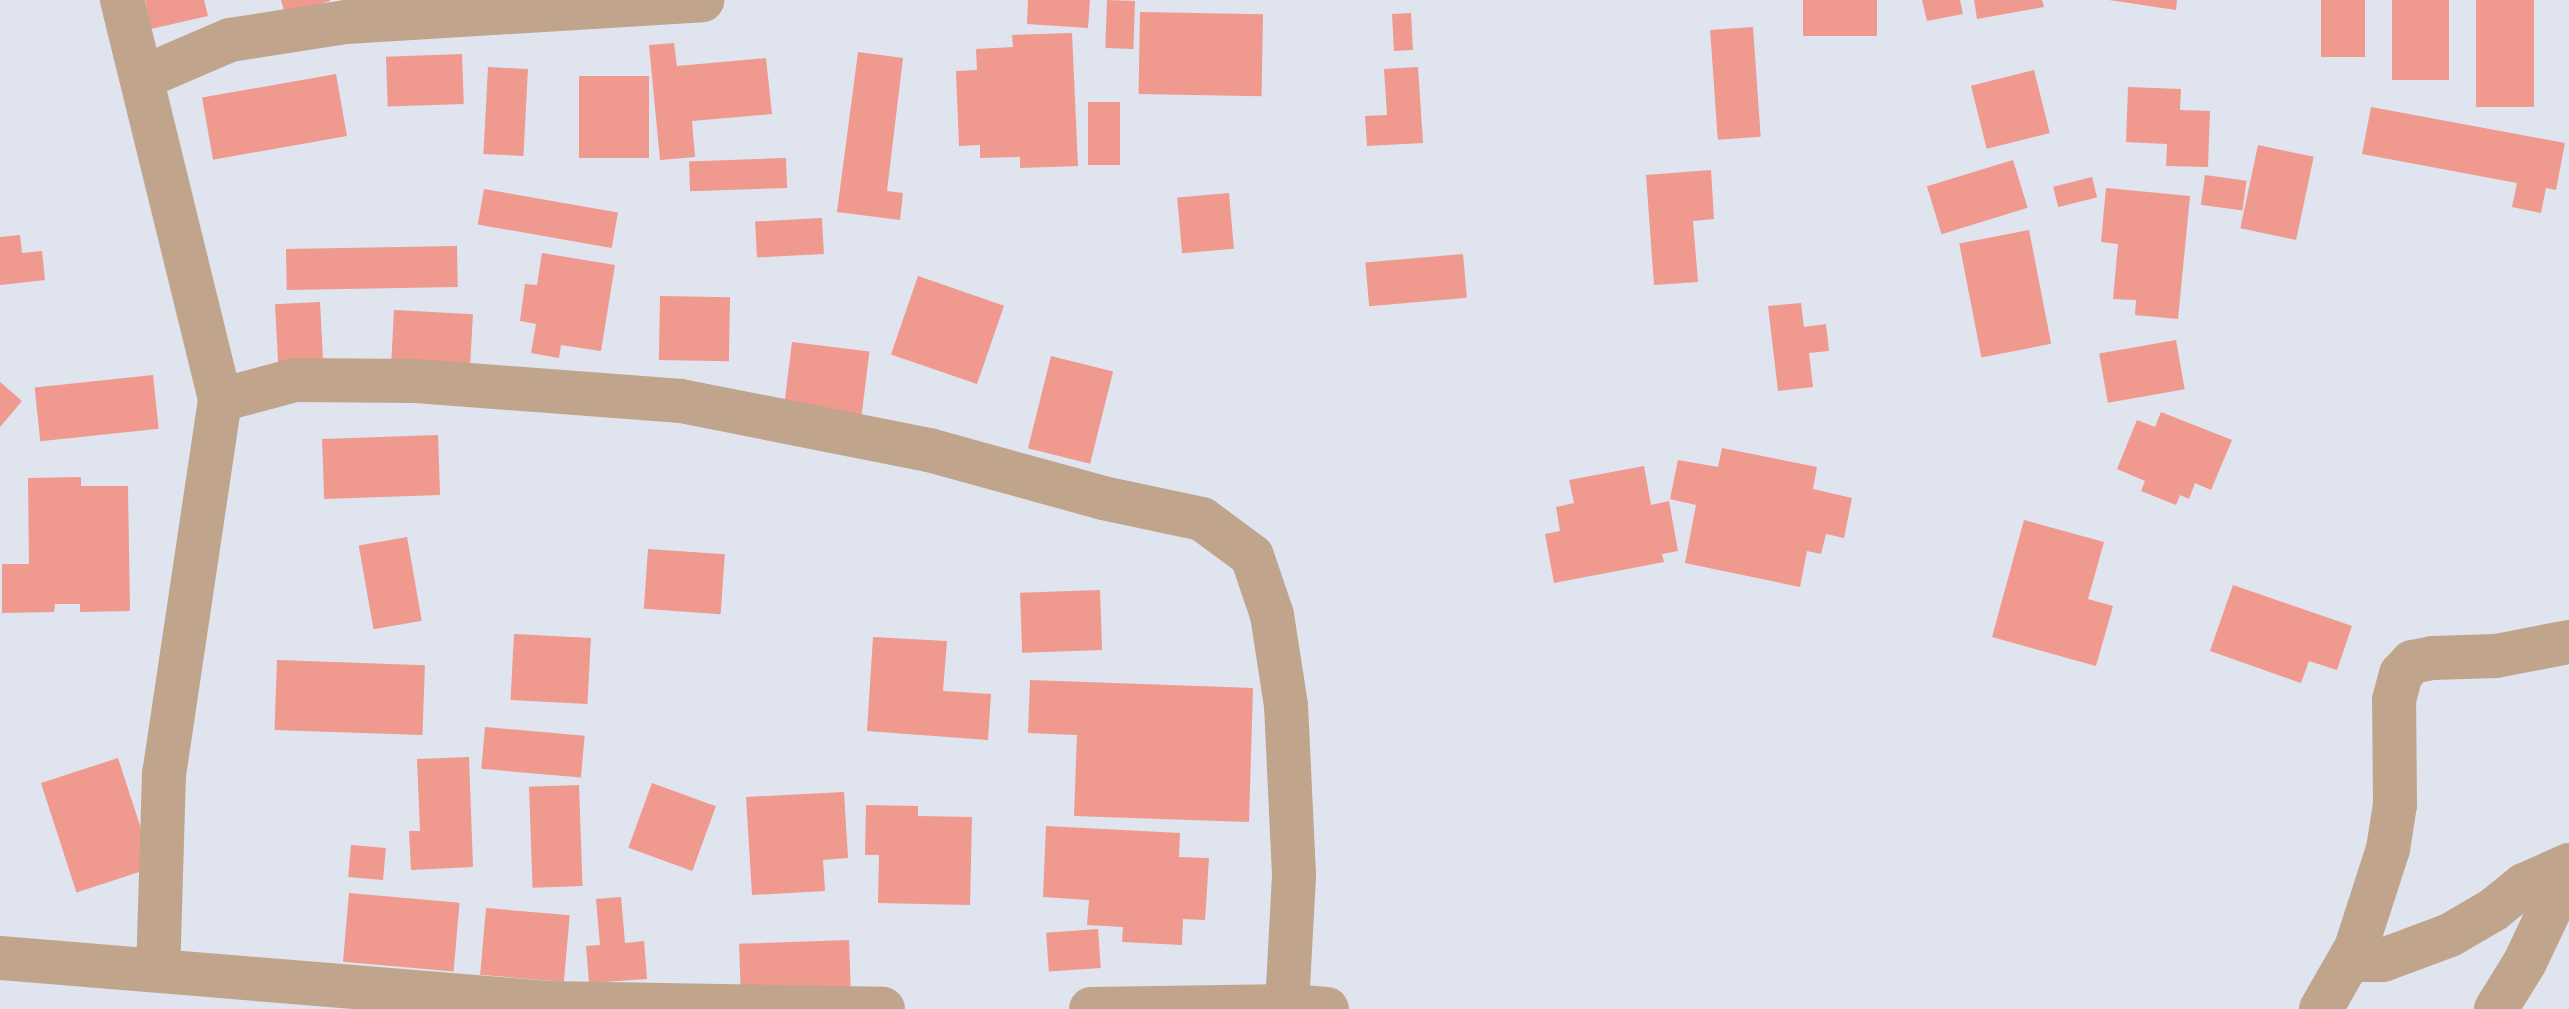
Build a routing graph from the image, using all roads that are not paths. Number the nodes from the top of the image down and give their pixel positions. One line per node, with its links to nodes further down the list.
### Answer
1 (122, 0): 3 (street)
2 (702, 0): 3 (street)
3 (144, 77): 4 (street)
4 (220, 400): 9 (street); 10 (street)
5 (2569, 642): 8 (street)
6 (2569, 867): 8 (street); 14 (street)
7 (0, 958): 9 (street)
8 (2350, 960): 13 (street)
9 (158, 970): 11 (street)
10 (1307, 1007): 12 (street)
11 (883, 1009)
12 (1091, 1009)
13 (2321, 1009)
14 (2496, 1009)

